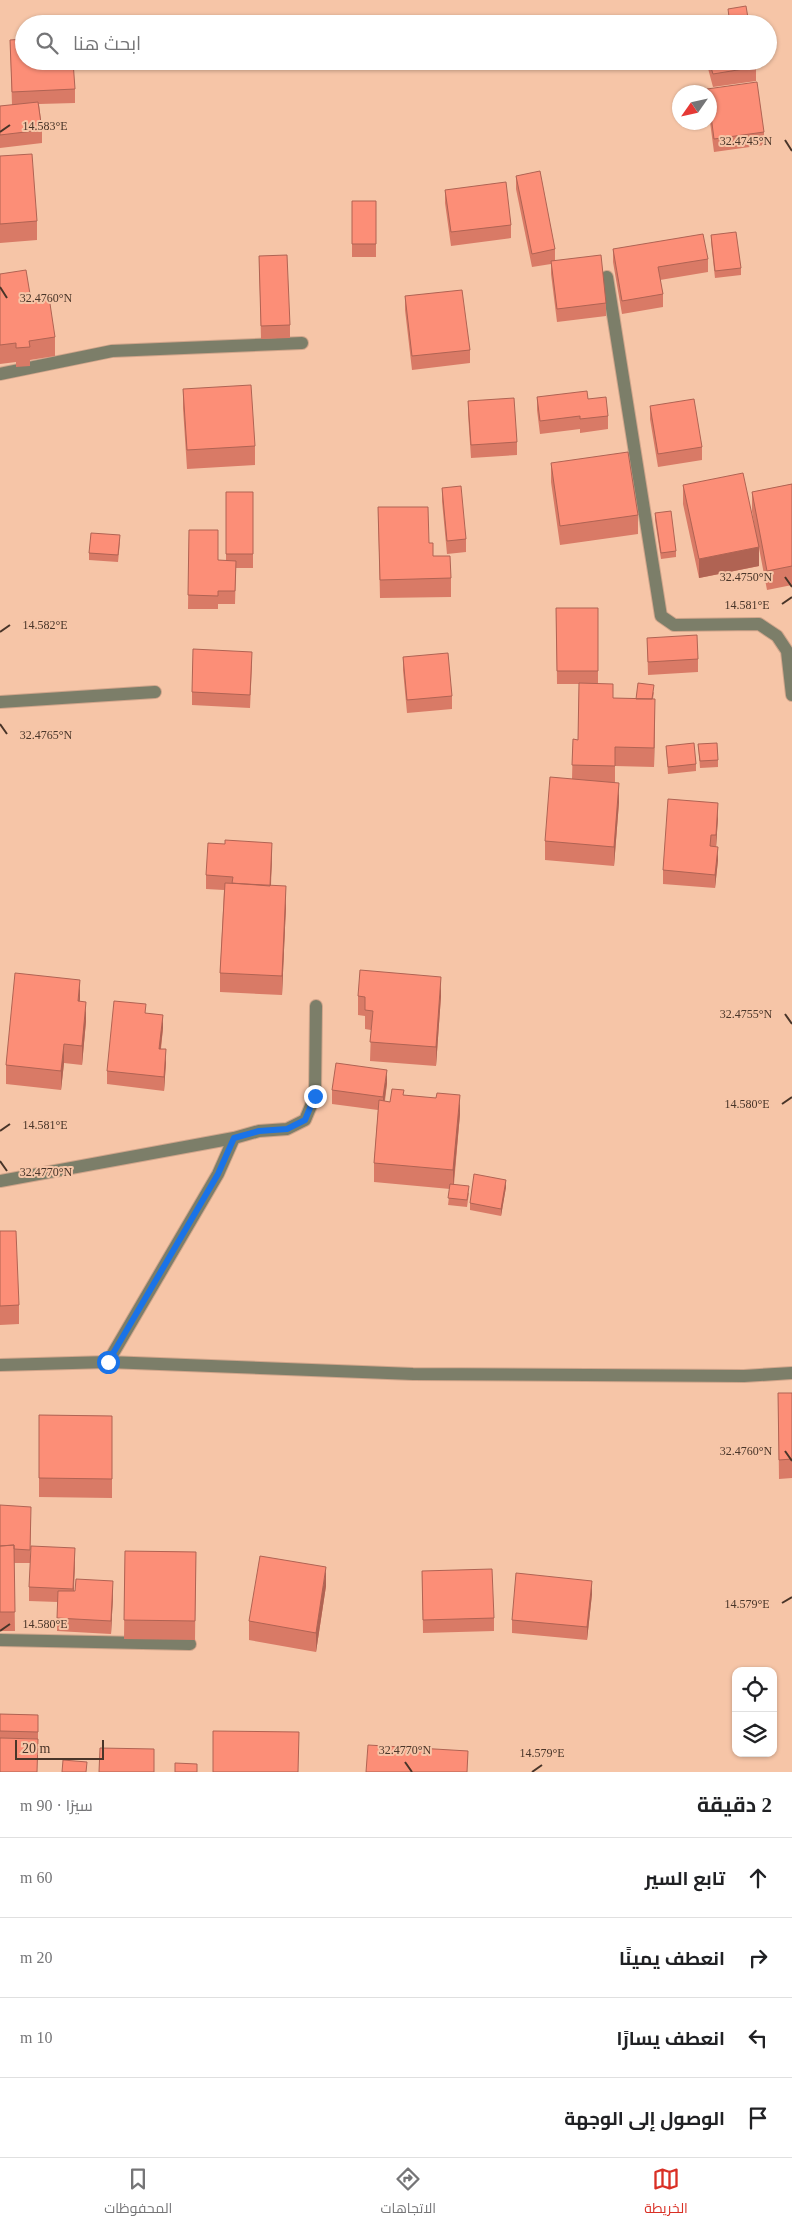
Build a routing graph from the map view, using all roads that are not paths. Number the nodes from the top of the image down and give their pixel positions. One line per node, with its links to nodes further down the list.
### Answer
1 (607, 277): 5 (street)
2 (302, 343): 3 (street)
3 (0, 374)
4 (155, 692): 6 (street)
5 (792, 695)
6 (0, 702)
7 (316, 1006): 8 (street)
8 (234, 1138): 9 (street); 10 (street)
9 (0, 1181)
10 (108, 1362): 11 (street); 12 (street)
11 (0, 1365)
12 (792, 1373)
13 (0, 1640): 14 (street)
14 (190, 1644)

